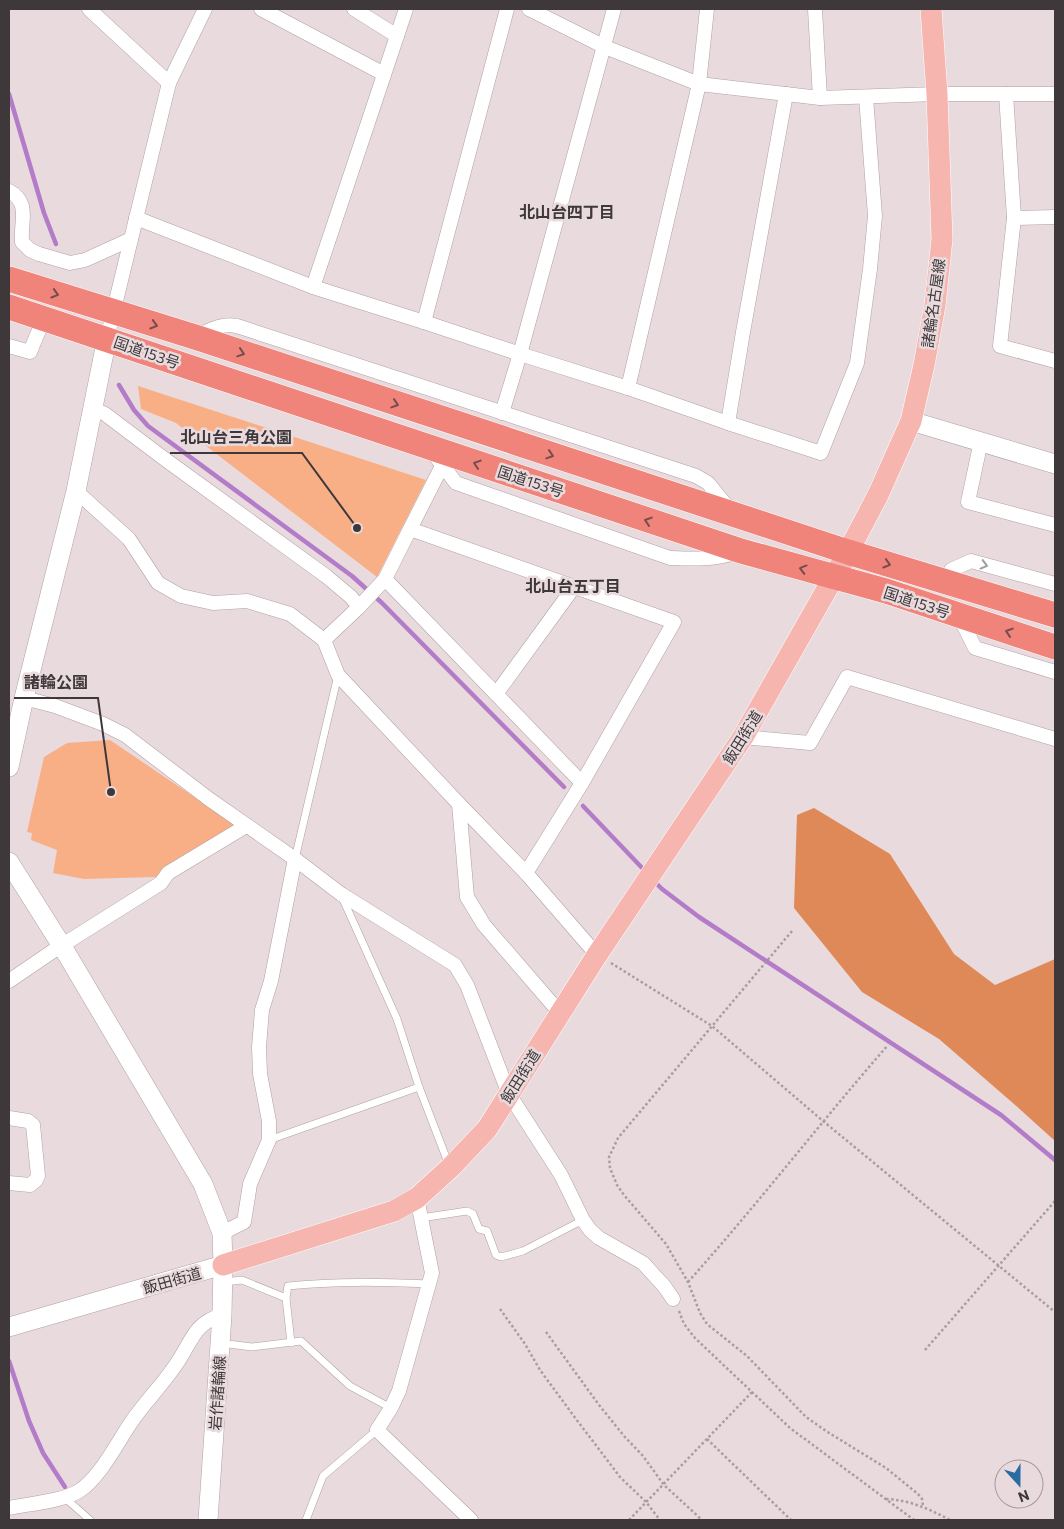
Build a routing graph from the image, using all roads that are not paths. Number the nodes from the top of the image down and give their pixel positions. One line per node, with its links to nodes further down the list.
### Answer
1 (89, 9): 15 (street)
2 (205, 9): 15 (street)
3 (261, 9): 14 (street)
4 (354, 9): 12 (street)
5 (406, 9): 12 (street)
6 (507, 9): 33 (street)
7 (529, 9): 13 (street)
8 (614, 9): 13 (street)
9 (708, 9): 16 (street)
10 (815, 9): 22 (street)
11 (931, 9): 18 (main road, 諸輪名古屋線)
12 (397, 36): 14 (street)
13 (605, 47): 16 (street); 37 (street)
14 (384, 74): 29 (street)
15 (170, 83): 25 (street)
16 (699, 84): 17 (street); 39 (street)
17 (786, 94): 22 (street); 43 (street)
18 (937, 94): 19 (street); 21 (street); 42 (main road, 諸輪名古屋線)
19 (1006, 94): 20 (street); 26 (street)
20 (1055, 94)
21 (866, 97): 22 (street); 43 (street)
22 (820, 98)
23 (9, 191): 27 (street)
24 (1055, 217): 26 (street)
25 (136, 218): 27 (street); 29 (street)
26 (1014, 218): 38 (street)
27 (131, 240): 31 (street)
28 (9, 279): 31 (highway, 国道153号, one-way to 31)
29 (313, 287): 33 (street)
30 (9, 307): 32 (highway, 国道153号)
31 (114, 312): 34 (highway, 国道153号, one-way to 34); 35 (street)
32 (44, 318): 35 (highway, 国道153号); 36 (street)
33 (424, 322): 37 (street)
34 (195, 337): 41 (street); 48 (highway, 国道153号, one-way to 48)
35 (108, 338): 40 (street); 45 (highway, 国道153号)
36 (9, 346)
37 (520, 354): 39 (street); 41 (street)
38 (1055, 361)
39 (628, 388): 43 (street)
40 (92, 408): 47 (street); 57 (street)
41 (502, 413): 48 (street)
42 (911, 421): 44 (street); 51 (main road, 諸輪名古屋線)
43 (728, 423)
44 (981, 441): 46 (street); 49 (street)
45 (436, 457): 50 (street); 52 (highway, 国道153号, one-way to 45)
46 (1055, 464)
47 (76, 491): 60 (street); 65 (street)
48 (734, 516): 51 (highway, 国道153号)
49 (1055, 525)
50 (410, 529): 54 (street); 56 (street)
51 (848, 552): 52 (main road, 諸輪名古屋線); 53 (highway, 国道153号, one-way to 53)
52 (833, 577): 59 (highway, 国道153号); 66 (main road, 飯田街道)
53 (946, 582): 55 (street, one-way to 55); 58 (highway, 国道153号)
54 (382, 583): 57 (street); 64 (street)
55 (1055, 584)
56 (574, 587): 64 (street); 69 (street)
57 (362, 604): 60 (street)
58 (1055, 614)
59 (959, 616): 61 (highway, 国道153号, one-way to 59); 62 (street)
60 (324, 640): 63 (street)
61 (1055, 647)
62 (1055, 672)
63 (338, 674): 70 (street); 72 (lane)
64 (496, 694): 69 (street)
65 (24, 698): 68 (street); 71 (street)
66 (743, 737): 67 (street); 77 (main road, 飯田街道)
67 (1055, 739)
68 (9, 767)
69 (582, 783): 74 (street)
70 (459, 804): 74 (street); 79 (street)
71 (246, 826): 72 (street); 76 (street)
72 (295, 859): 75 (street); 83 (street)
73 (9, 862): 76 (street, 岩作諸輪線)
74 (526, 873): 77 (street)
75 (341, 894): 80 (lane); 81 (street)
76 (62, 946): 78 (street); 88 (street, 岩作諸輪線)
77 (597, 955): 79 (main road, 飯田街道)
78 (9, 981)
79 (560, 1013): 81 (main road, 飯田街道)
80 (419, 1087): 83 (lane); 84 (lane)
81 (509, 1094): 84 (main road, 飯田街道); 87 (street)
82 (9, 1118): 85 (street)
83 (270, 1140): 88 (street)
84 (450, 1168): 86 (main road, 飯田街道)
85 (9, 1183)
86 (419, 1208): 87 (lane); 89 (main road, 飯田街道); 90 (street)
87 (583, 1220): 92 (street)
88 (222, 1233): 89 (street, 岩作諸輪線)
89 (223, 1274): 91 (lane); 93 (street, 岩作諸輪線); 94 (street, 飯田街道)
90 (429, 1284): 91 (lane); 97 (street)
91 (286, 1298): 95 (lane)
92 (673, 1299)
93 (222, 1314): 96 (street, 岩作諸輪線); 99 (street)
94 (9, 1327)
95 (291, 1343): 96 (lane); 97 (lane)
96 (220, 1344): 102 (street, 岩作諸輪線)
97 (392, 1408): 98 (street)
98 (376, 1430): 103 (lane); 104 (street)
99 (64, 1497): 100 (street); 101 (lane)
100 (9, 1508)
101 (90, 1520)
102 (208, 1520)
103 (306, 1520)
104 (471, 1520)

